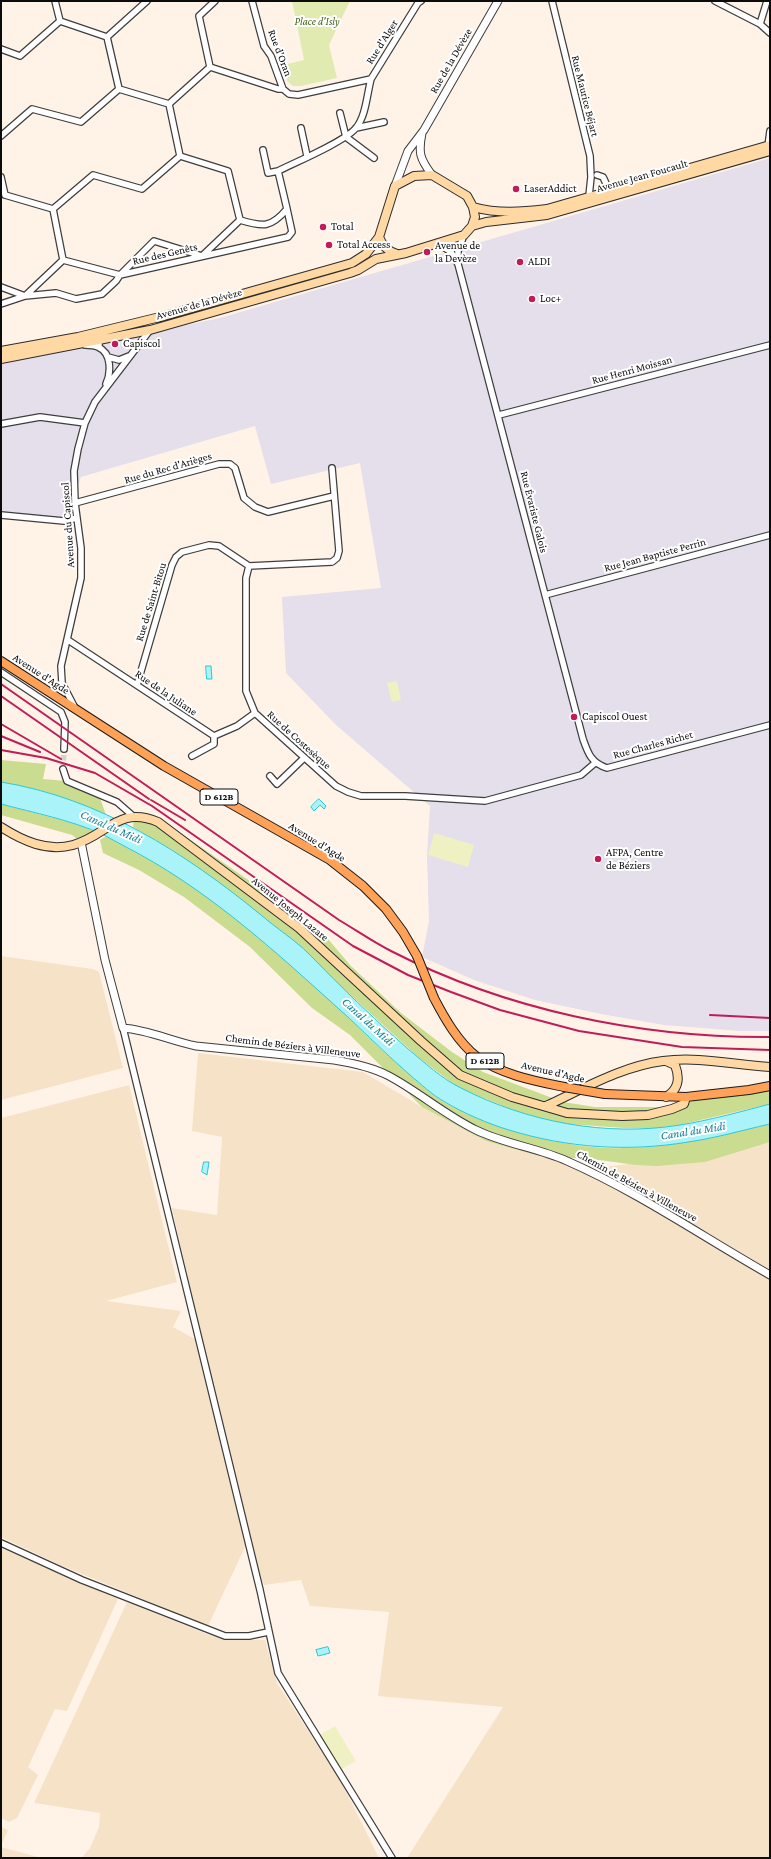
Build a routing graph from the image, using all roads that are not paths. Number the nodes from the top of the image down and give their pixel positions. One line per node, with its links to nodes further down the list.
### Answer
1 (55, 1): 10 (street)
2 (147, 1): 13 (street)
3 (215, 1): 15 (street)
4 (252, 1): 17 (street, Rue d'Oran)
5 (421, 1): 16 (street, Rue d'Alger)
6 (498, 1): 25 (street, Rue de la Dévèze)
7 (552, 1): 40 (street, Rue Maurice Béjart)
8 (715, 1): 11 (street)
9 (767, 1): 11 (street)
10 (60, 21): 13 (street); 14 (street)
11 (760, 24): 12 (street)
12 (770, 33)
13 (108, 38): 18 (street)
14 (1, 49)
15 (210, 67): 17 (street, Rue d'Alger); 19 (street)
16 (371, 79): 17 (street, Rue d'Alger); 23 (street)
17 (283, 88)
18 (119, 89): 19 (street); 26 (street)
19 (169, 104): 30 (street)
20 (340, 113): 27 (street)
21 (384, 122): 23 (street)
22 (301, 128): 31 (street)
23 (356, 128): 27 (street)
24 (770, 131): 28 (street)
25 (422, 132): 34 (street, Rue de la Dévèze); 37 (street, Rue de la Dévèze)
26 (1, 136)
27 (346, 137): 31 (street); 32 (street)
28 (769, 147): 38 (main road, Avenue Jean Foucault); 45 (main road, Avenue Jean Foucault)
29 (263, 150): 33 (street)
30 (180, 156): 42 (street); 44 (street)
31 (307, 156): 33 (street)
32 (374, 158)
33 (278, 171): 43 (street)
34 (432, 175): 37 (main road); 41 (main road)
35 (597, 175): 38 (street)
36 (1, 178): 39 (street)
37 (395, 186): 47 (main road)
38 (609, 190): 40 (main road, Avenue Jean Foucault)
39 (3, 196): 42 (street)
40 (589, 196): 41 (main road, Avenue Jean Foucault)
41 (473, 206): 45 (main road)
42 (53, 209): 51 (street)
43 (287, 209): 44 (street); 50 (street, Rue des Genêts)
44 (240, 220): 50 (street)
45 (472, 226): 46 (main road)
46 (464, 235): 48 (main road); 52 (street, Rue Évariste Galois)
47 (379, 237): 49 (main road); 57 (main road, Avenue de la Dévèze)
48 (437, 243): 49 (main road); 52 (street, Rue Évariste Galois)
49 (397, 254): 58 (main road, Avenue de la Dévèze)
50 (202, 256): 53 (street, Rue des Genêts); 53 (street)
51 (64, 260): 53 (street); 55 (street)
52 (458, 264): 66 (street, Rue Évariste Galois)
53 (120, 275): 55 (street)
54 (1, 287): 55 (street)
55 (25, 296): 56 (street)
56 (1, 304)
57 (164, 316): 59 (street); 61 (main road, Avenue de la Dévèze)
58 (150, 330): 59 (main road, Avenue de la Dévèze); 62 (street, Avenue du Capiscol)
59 (99, 344): 63 (street); 64 (main road, Avenue de la Dévèze)
60 (770, 345): 66 (street, Rue Henri Moissan)
61 (1, 351)
62 (130, 355): 63 (street); 65 (street, Avenue du Capiscol)
63 (108, 357): 65 (street)
64 (1, 359)
65 (102, 392): 67 (street, Avenue du Capiscol)
66 (499, 415): 76 (street, Rue Évariste Galois)
67 (86, 423): 68 (street); 71 (street, Avenue du Capiscol)
68 (1, 424)
69 (332, 468): 70 (street)
70 (334, 496): 71 (street, Rue du Rec d'Arièges); 75 (street)
71 (74, 503): 73 (street, Avenue du Capiscol)
72 (1, 515): 73 (street)
73 (77, 518): 77 (street, Avenue du Capiscol)
74 (770, 535): 76 (street, Rue Jean Baptiste Perrin)
75 (249, 566): 80 (street, Rue de Saint-Bitou); 82 (street, Rue de Costesèque)
76 (545, 595): 88 (street, Rue Évariste Galois)
77 (68, 640): 80 (street, Rue de la Juliane); 81 (street, Avenue du Capiscol)
78 (1, 660): 81 (main road, Avenue d'Agde / D 612B)
79 (1, 672): 85 (street)
80 (137, 686): 84 (street, Rue de la Juliane)
81 (76, 710): 98 (main road, Avenue d'Agde / D 612B, bridge)
82 (255, 713): 84 (street); 87 (street, Rue de Costesèque)
83 (770, 725): 88 (street, Rue Charles Richet)
84 (214, 736): 86 (street)
85 (64, 749)
86 (192, 756)
87 (304, 758): 88 (street, Rue de Costesèque); 90 (street)
88 (594, 763)
89 (63, 769): 91 (street)
90 (270, 776)
91 (133, 816): 93 (main road, Avenue Joseph Lazare); 100 (main road, Avenue Joseph Lazare)
92 (1, 827): 93 (main road, Avenue Joseph Lazare)
93 (81, 842): 94 (street)
94 (123, 1028): 101 (street, Chemin de Béziers à Villeneuve); 103 (street)
95 (663, 1060): 96 (main road); 98 (main road); 100 (main road)
96 (770, 1067)
97 (770, 1086): 99 (main road, D 612B)
98 (666, 1097): 99 (main road, Avenue d'Agde / D 612B)
99 (686, 1097): 100 (main road, Avenue Joseph Lazare)
100 (546, 1106)
101 (770, 1275)
102 (1, 1543): 103 (street)
103 (268, 1632): 104 (street)
104 (392, 1858)

